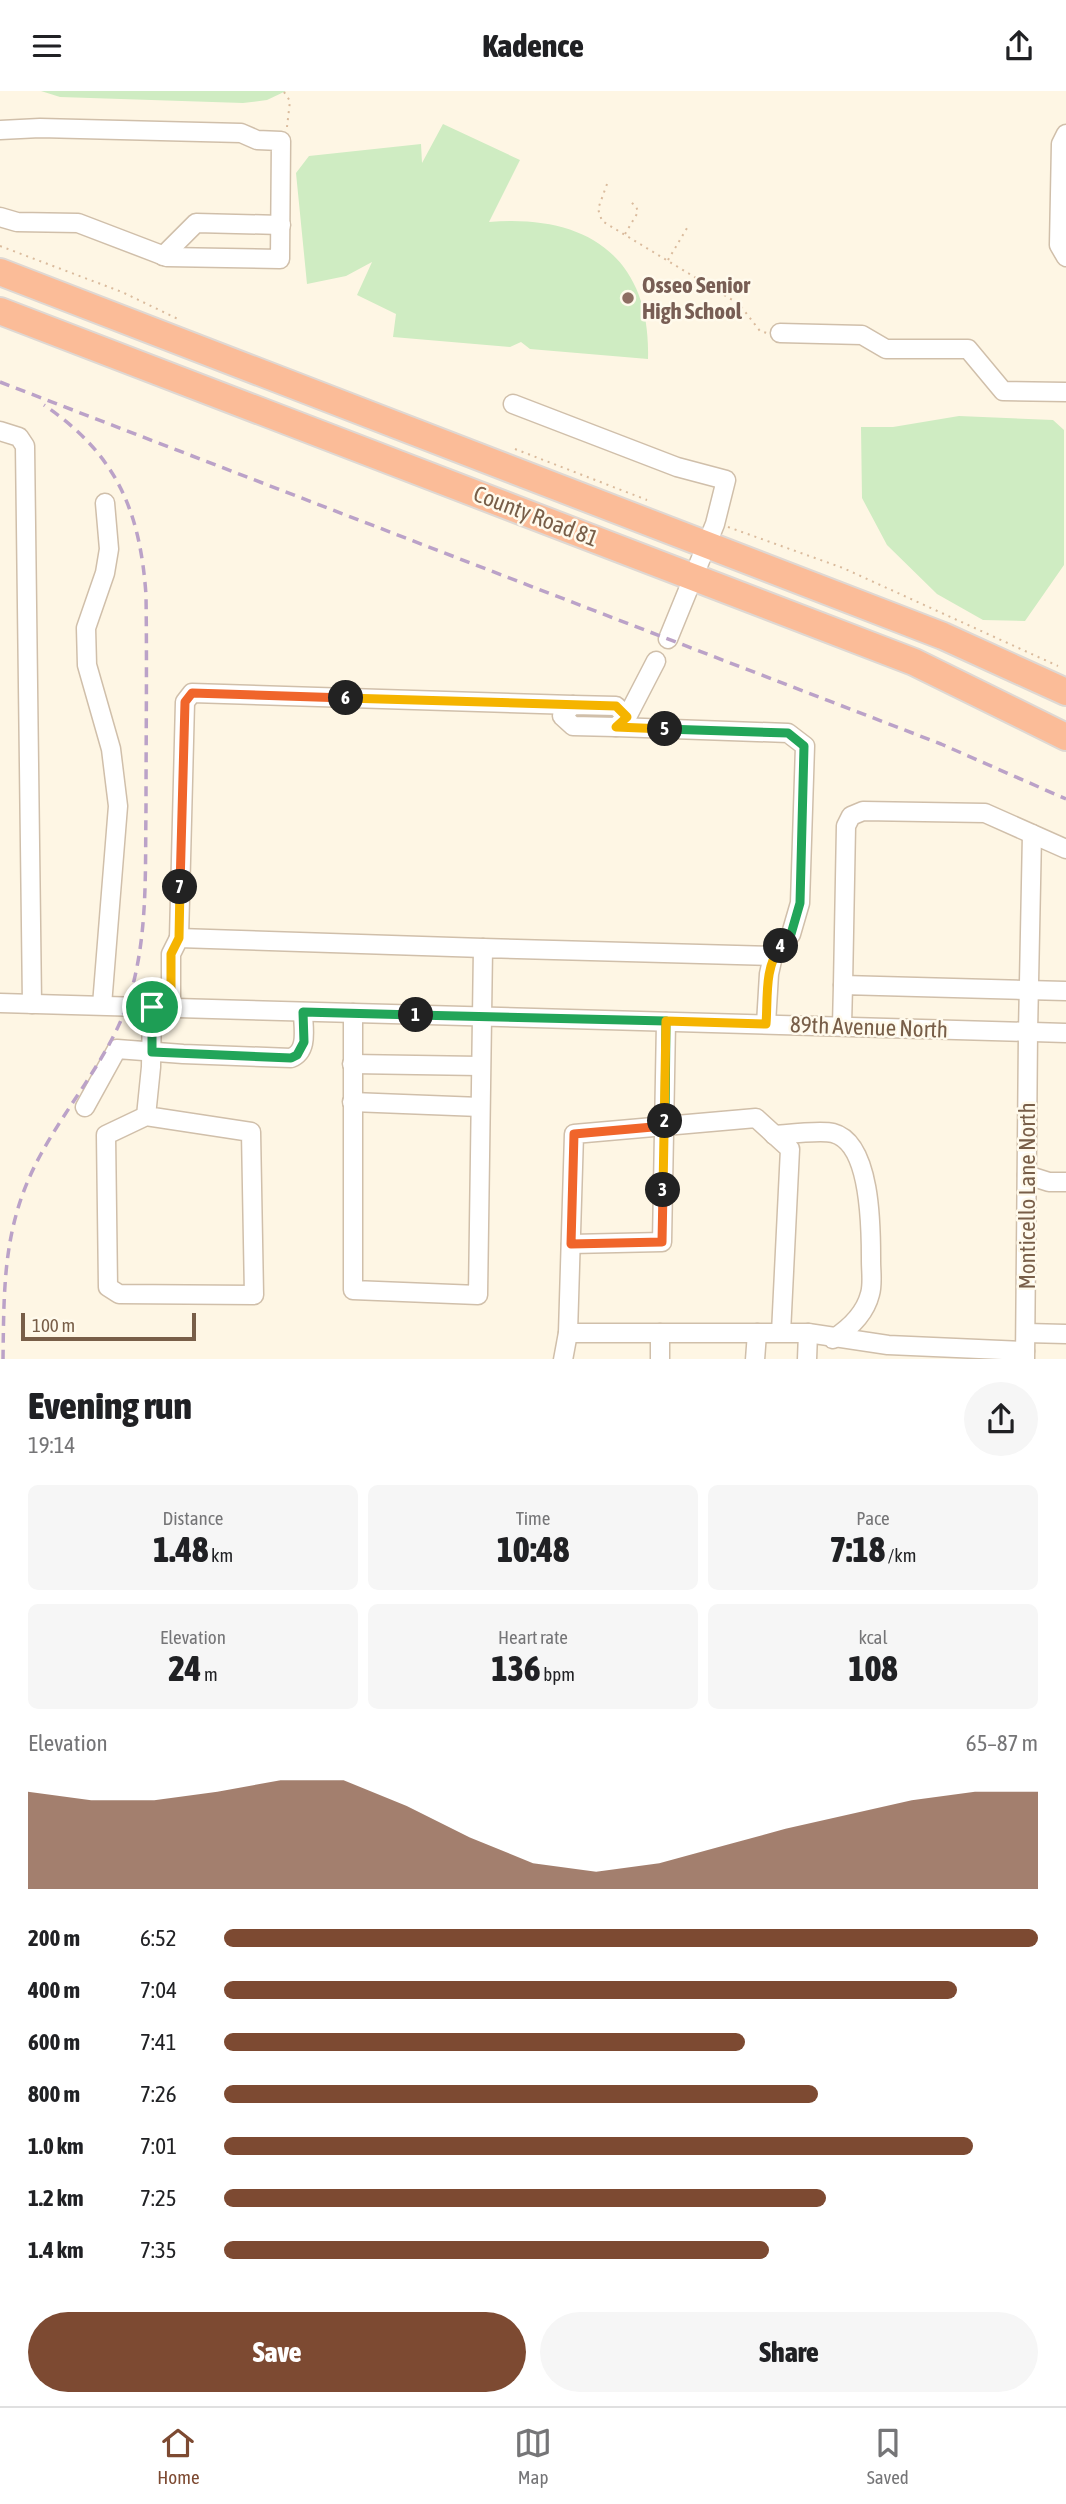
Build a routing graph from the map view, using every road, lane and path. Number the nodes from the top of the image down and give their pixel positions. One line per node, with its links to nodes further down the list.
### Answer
1 (284, 92): 4 (path)
2 (0, 130): 4 (street)
3 (1066, 134): 13 (street)
4 (281, 141): 8 (street)
5 (607, 184): 10 (path)
6 (629, 201): 10 (path)
7 (0, 217): 12 (street)
8 (281, 225): 12 (street); 12 (street)
9 (687, 228): 14 (path)
10 (624, 235): 14 (path)
11 (0, 246): 17 (path)
12 (163, 255)
13 (1066, 257)
14 (668, 261): 18 (path)
15 (0, 272): 25 (highway, County Road 81)
16 (0, 311): 26 (highway, County Road 81)
17 (182, 321)
18 (780, 333): 19 (street)
19 (1066, 392)
20 (513, 404): 25 (street)
21 (0, 431): 42 (street)
22 (508, 447): 23 (path)
23 (651, 502)
24 (106, 503): 43 (street)
25 (710, 534): 26 (street); 29 (path); 30 (highway, County Road 81)
26 (692, 576): 27 (street); 32 (highway, County Road 81)
27 (668, 639)
28 (656, 661): 31 (street)
29 (1066, 670)
30 (1066, 692)
31 (621, 722): 35 (street); 37 (street)
32 (1066, 737)
33 (1032, 834): 34 (street); 38 (street); 39 (street, Monticello Lane North)
34 (1066, 849)
35 (179, 938): 36 (street); 45 (street)
36 (483, 948): 37 (street); 48 (street)
37 (773, 956): 50 (street)
38 (843, 985): 39 (street); 51 (street)
39 (1030, 990): 40 (street); 52 (street, Monticello Lane North)
40 (1066, 991)
41 (0, 1003): 42 (street, 89th Avenue North)
42 (32, 1004): 43 (street, 89th Avenue North)
43 (102, 1005): 44 (street, 89th Avenue North)
44 (152, 1007): 45 (street, 89th Avenue North); 54 (street)
45 (171, 1007): 46 (street, 89th Avenue North)
46 (303, 1012): 47 (street, 89th Avenue North); 54 (street)
47 (353, 1013): 48 (street, 89th Avenue North); 55 (street)
48 (481, 1017): 49 (street, 89th Avenue North); 56 (street)
49 (666, 1021): 50 (street, 89th Avenue North); 61 (street)
50 (766, 1024): 51 (street, 89th Avenue North)
51 (842, 1026): 52 (street, 89th Avenue North)
52 (1028, 1032): 53 (street, 89th Avenue North); 63 (street, Monticello Lane North)
53 (1066, 1033)
54 (152, 1052): 58 (street); 60 (street)
55 (352, 1064): 56 (street); 57 (street)
56 (480, 1066): 59 (street)
57 (352, 1102): 59 (street); 59 (street)
58 (85, 1107)
59 (480, 1107)
60 (146, 1116): 60 (street)
61 (664, 1126): 62 (street); 65 (street); 65 (street)
62 (774, 1135): 69 (street); 72 (street)
63 (1027, 1175): 64 (street); 73 (street, Monticello Lane North)
64 (1066, 1182)
65 (571, 1244): 66 (street)
66 (568, 1333): 67 (street); 75 (street)
67 (660, 1333): 68 (street); 76 (street)
68 (757, 1333): 69 (street); 77 (street)
69 (781, 1333): 70 (street)
70 (808, 1333): 72 (street); 78 (street)
71 (1066, 1334): 73 (street)
72 (833, 1339): 74 (street)
73 (1026, 1348): 74 (street)
74 (860, 1351)
75 (565, 1359)
76 (660, 1359)
77 (755, 1359)
78 (807, 1359)

